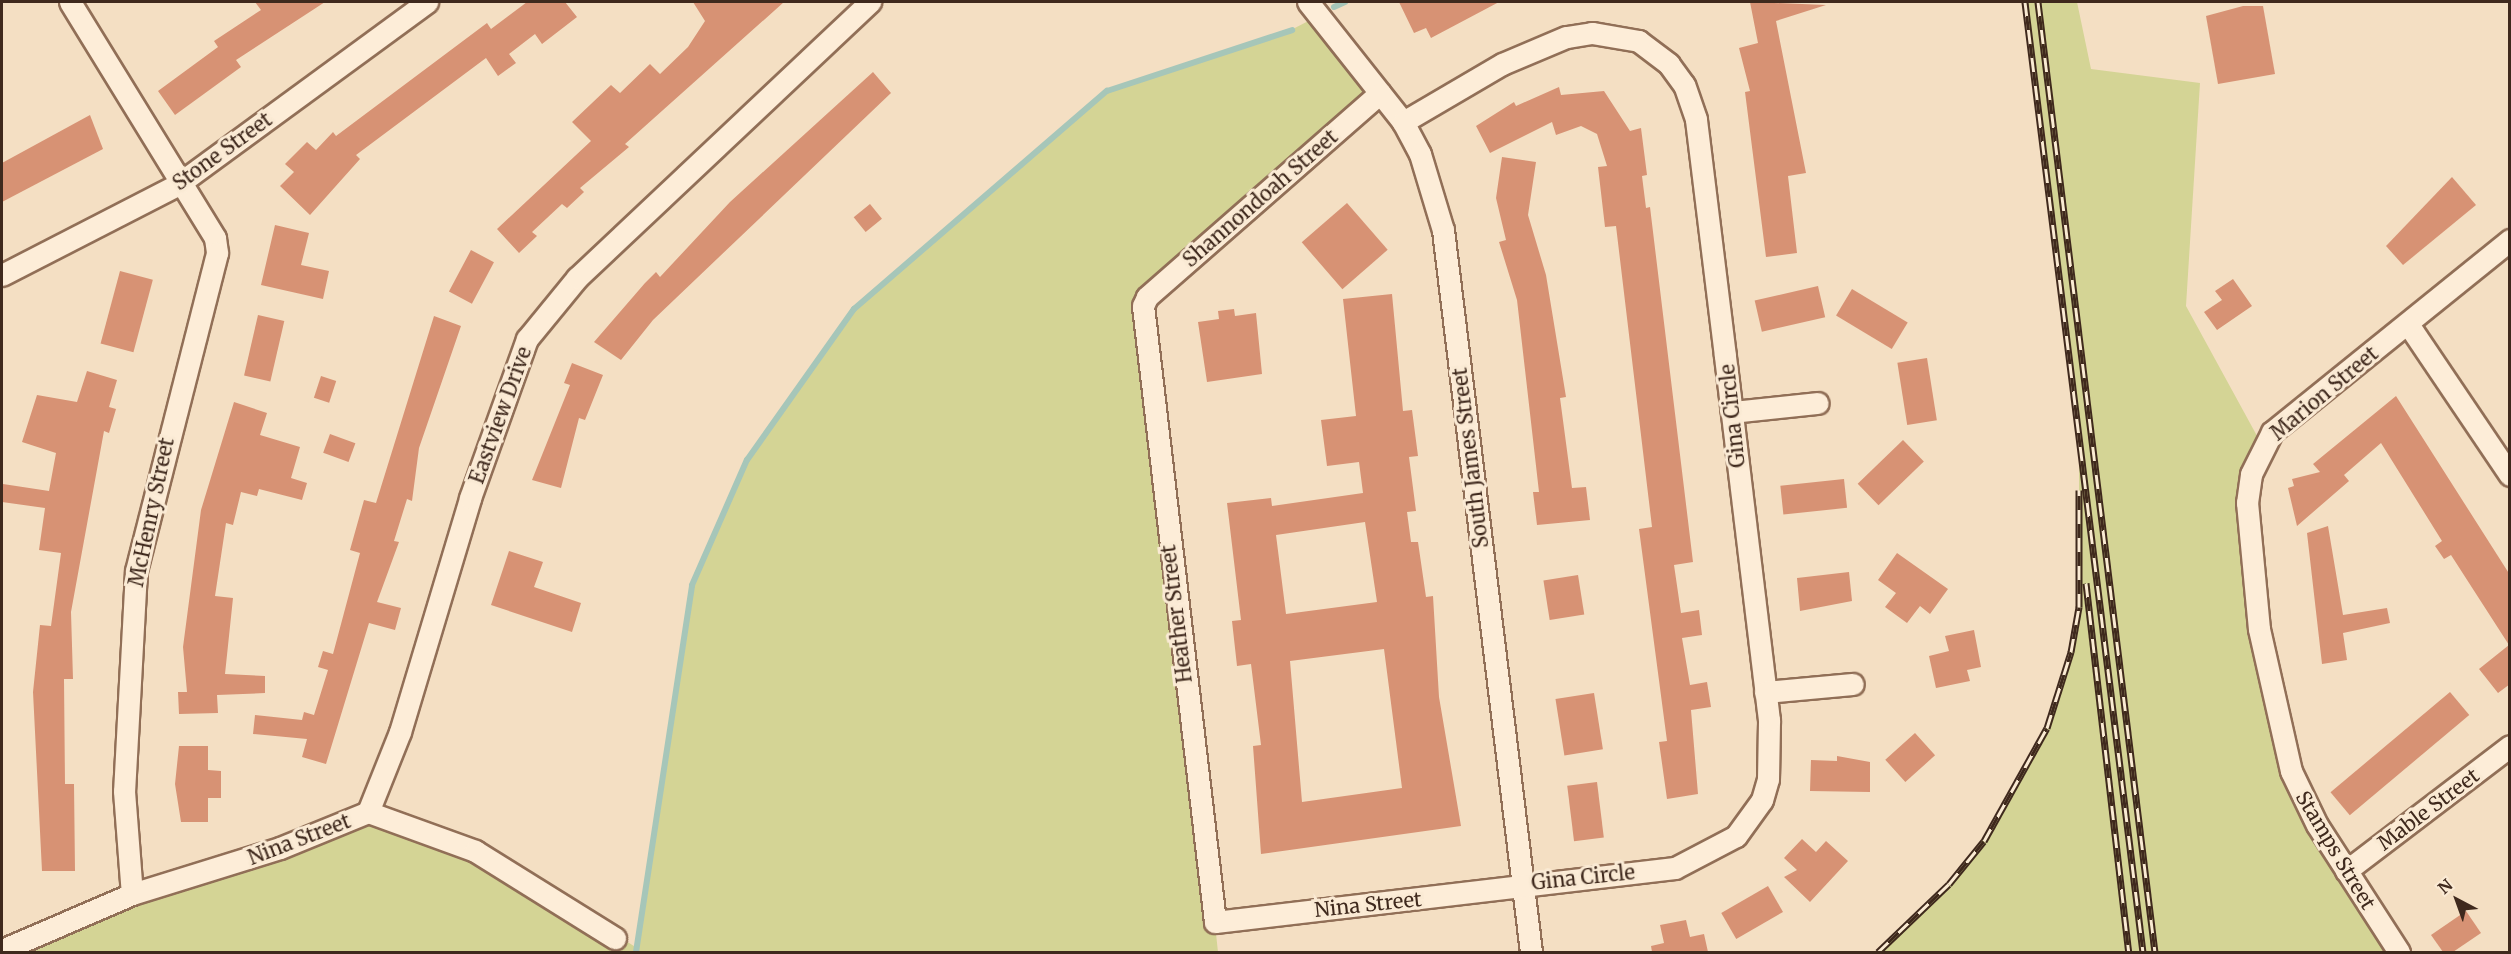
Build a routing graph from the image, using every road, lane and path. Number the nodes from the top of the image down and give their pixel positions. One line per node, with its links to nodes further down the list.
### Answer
1 (70, 2): 7 (street, McHenry Street)
2 (427, 2): 7 (street, Stone Street)
3 (870, 2): 19 (street, Eastview Drive)
4 (1308, 2): 5 (street, South James Street)
5 (1380, 93): 6 (street, South James Street); 10 (street, Shannondoah Street)
6 (1403, 122): 13 (street, Gina Circle); 21 (street, South James Street)
7 (177, 185): 9 (street, Stone Street); 22 (street, McHenry Street)
8 (2510, 240): 11 (street, Marion Street)
9 (2, 275)
10 (1143, 306): 23 (street, Heather Street)
11 (2408, 324): 14 (street); 15 (street, Marion Street)
12 (1818, 404): 13 (street)
13 (1732, 412): 17 (street, Gina Circle)
14 (2510, 475)
15 (2268, 672): 20 (street, Stamps Street)
16 (1853, 684): 17 (street)
17 (1765, 692): 21 (street, Gina Circle)
18 (2510, 746): 20 (street, Mable Street)
19 (368, 812): 22 (street, Nina Street); 24 (street, Nina Street)
20 (2346, 871): 27 (street, Stamps Street)
21 (1520, 884): 23 (street, Nina Street); 26 (street, South James Street)
22 (132, 894): 25 (street, Nina Street)
23 (1215, 922)
24 (615, 938)
25 (2, 950)
26 (1531, 952)
27 (2399, 952)

